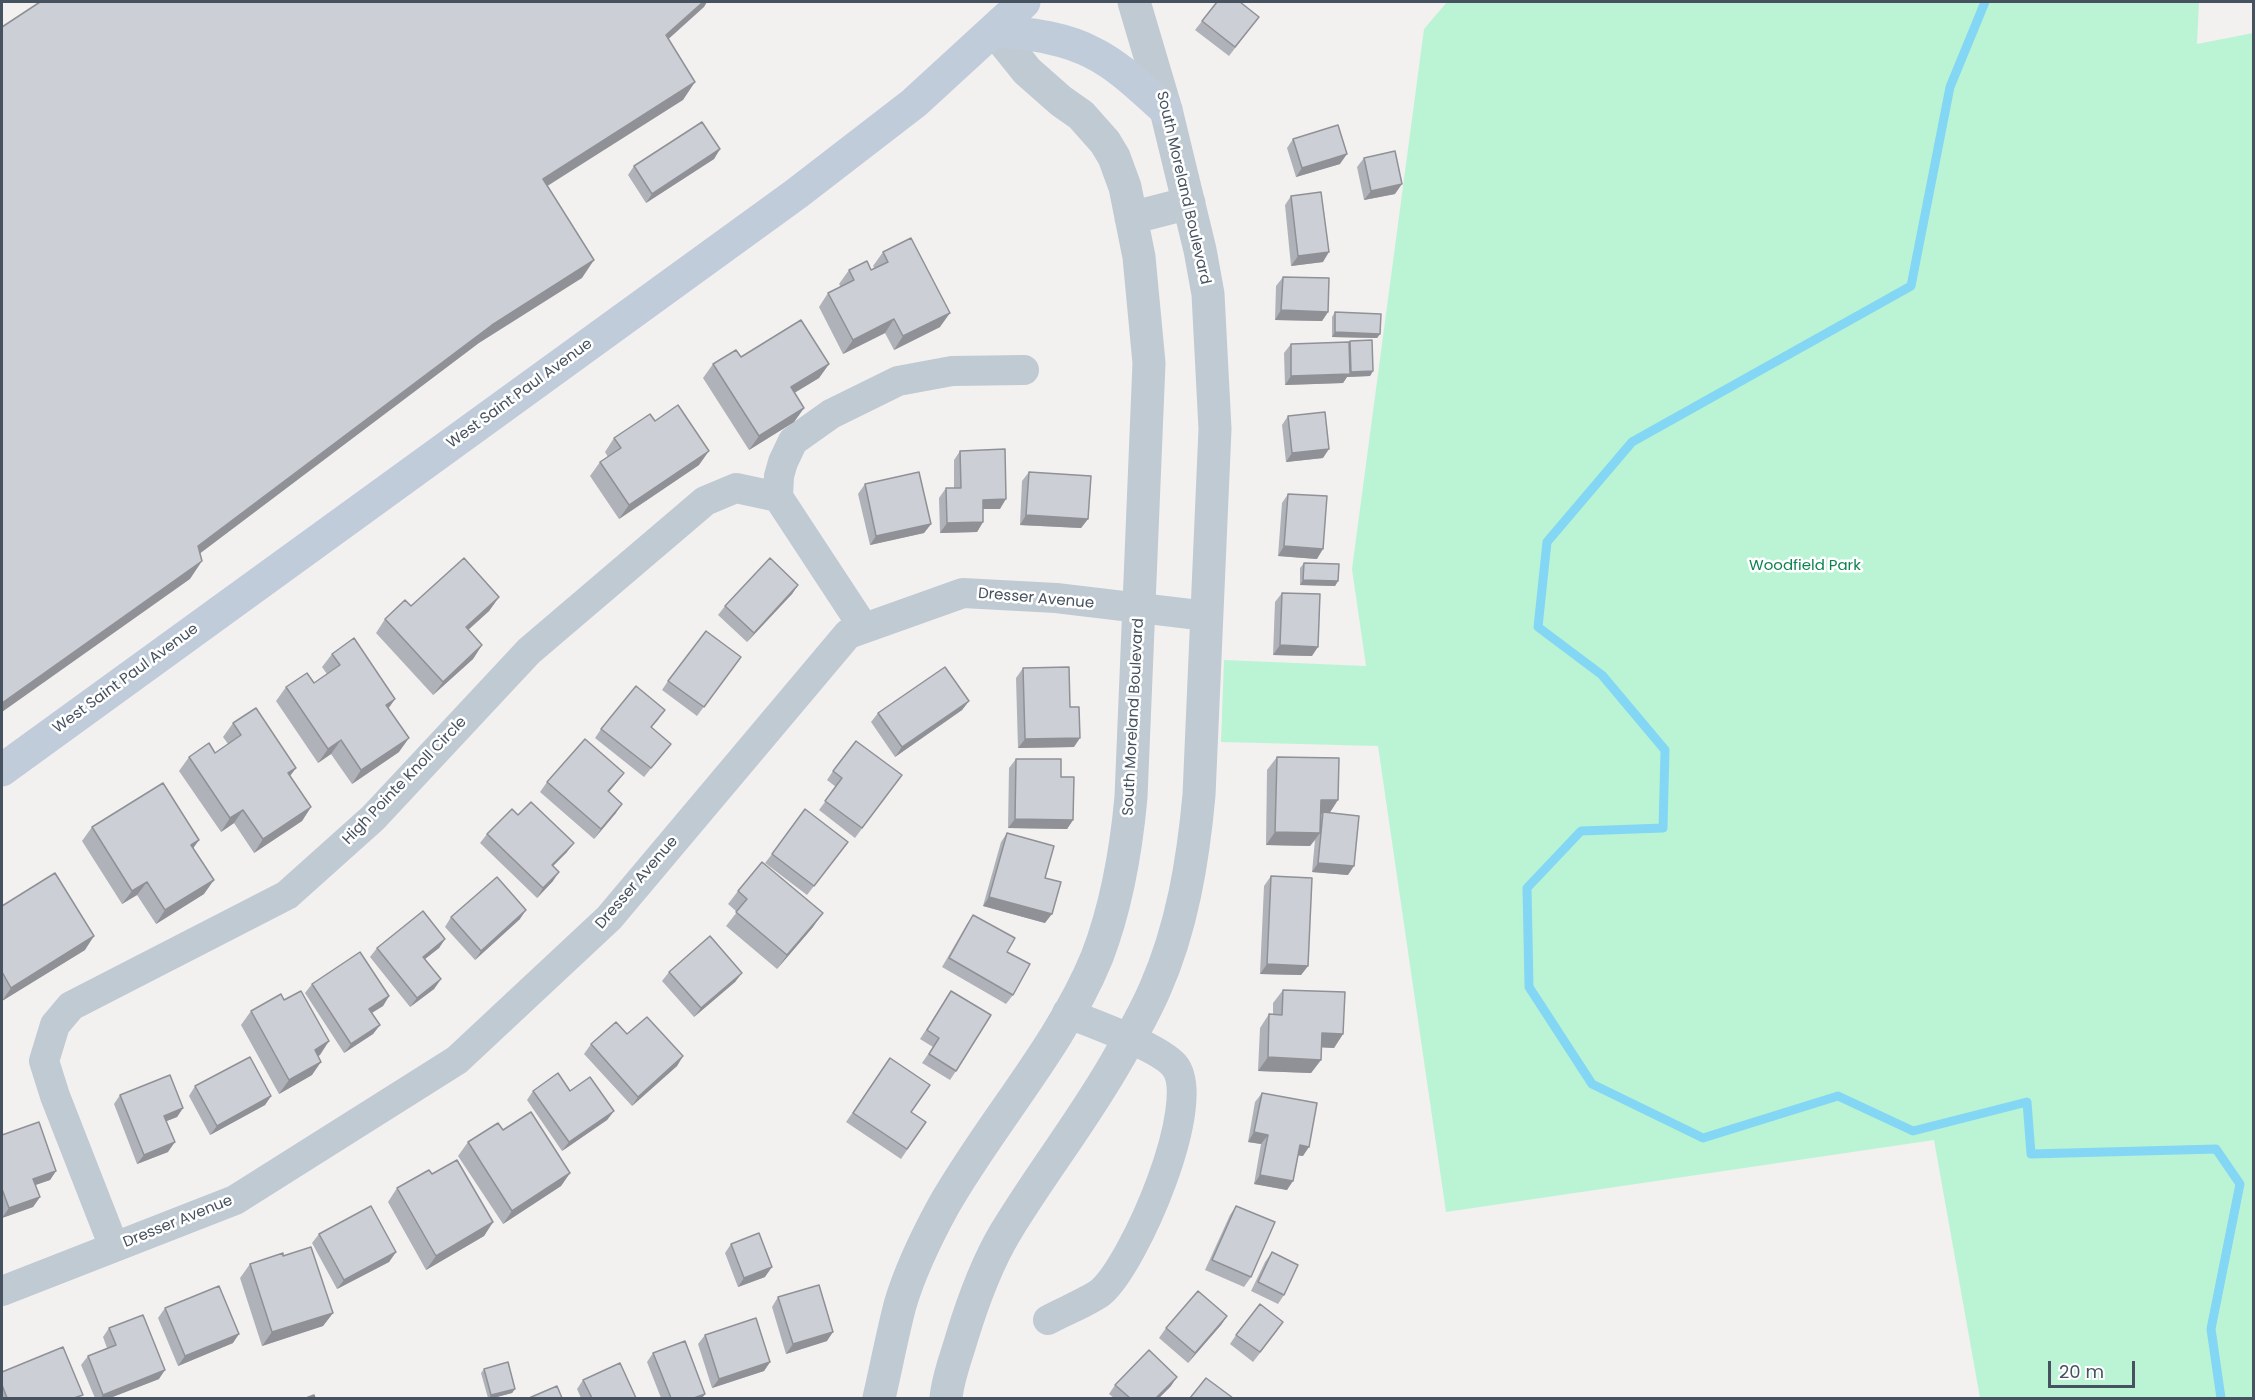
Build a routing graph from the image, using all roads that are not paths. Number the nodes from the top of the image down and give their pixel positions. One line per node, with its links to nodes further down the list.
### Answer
1 (1024, 2): 3 (main road, West Saint Paul Avenue)
2 (1134, 2): 4 (street, South Moreland Boulevard)
3 (994, 30): 4 (main road); 6 (street, South Moreland Boulevard); 12 (main road, West Saint Paul Avenue)
4 (1166, 110): 5 (street, South Moreland Boulevard)
5 (1189, 203): 6 (street); 10 (street, South Moreland Boulevard)
6 (1131, 218): 9 (street, South Moreland Boulevard)
7 (1024, 370): 8 (street)
8 (778, 497): 11 (street); 15 (street, High Pointe Knoll Circle)
9 (1139, 608): 10 (street, Dresser Avenue); 11 (street, Dresser Avenue); 13 (street, South Moreland Boulevard)
10 (1207, 616): 14 (street, South Moreland Boulevard)
11 (864, 628): 15 (street, Dresser Avenue)
12 (2, 770)
13 (1067, 1014): 14 (street); 18 (street, South Moreland Boulevard)
14 (1129, 1039): 17 (street); 19 (street, South Moreland Boulevard)
15 (114, 1247): 16 (street, Dresser Avenue)
16 (2, 1291)
17 (1048, 1320)
18 (879, 1398)
19 (946, 1398)

